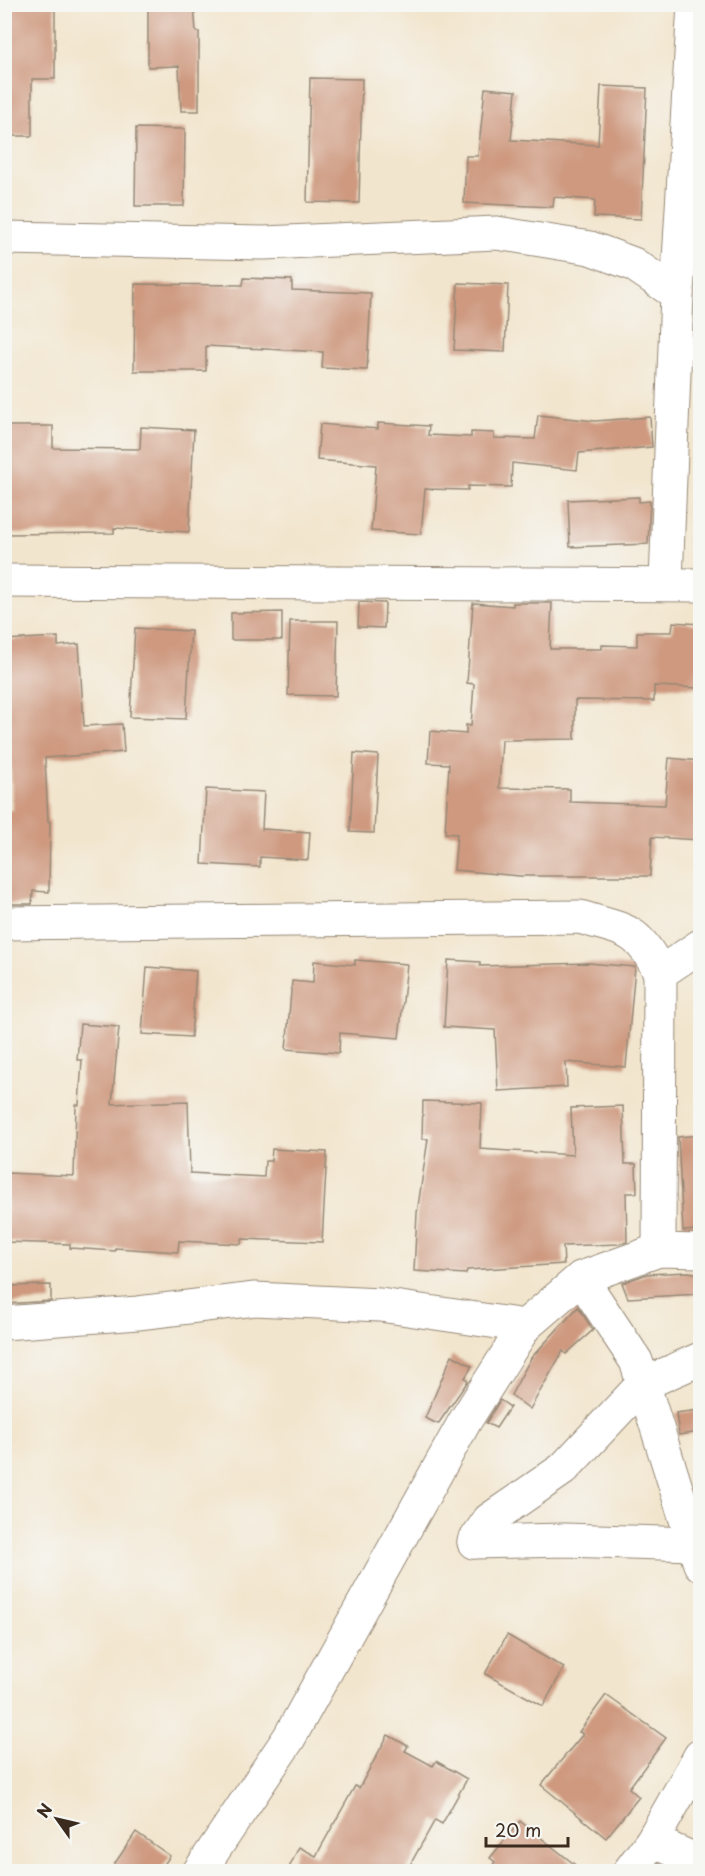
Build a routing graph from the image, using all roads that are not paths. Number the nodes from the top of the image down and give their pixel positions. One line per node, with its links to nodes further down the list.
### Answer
1 (694, 4): 3 (street)
2 (4, 238): 3 (street)
3 (677, 294): 5 (street)
4 (4, 582): 5 (street)
5 (666, 582): 6 (street)
6 (700, 585)
7 (4, 923): 9 (street)
8 (700, 946): 9 (street)
9 (660, 973): 10 (street)
10 (659, 1250): 11 (street); 12 (street)
11 (700, 1251)
12 (581, 1278): 14 (street); 16 (street)
13 (4, 1323): 14 (street)
14 (525, 1326): 21 (street)
15 (700, 1359): 16 (street)
16 (643, 1384): 17 (street); 17 (street)
17 (697, 1554)
18 (697, 1774): 19 (street)
19 (652, 1841): 20 (street); 22 (street)
20 (700, 1862)
21 (200, 1872)
22 (629, 1872)

